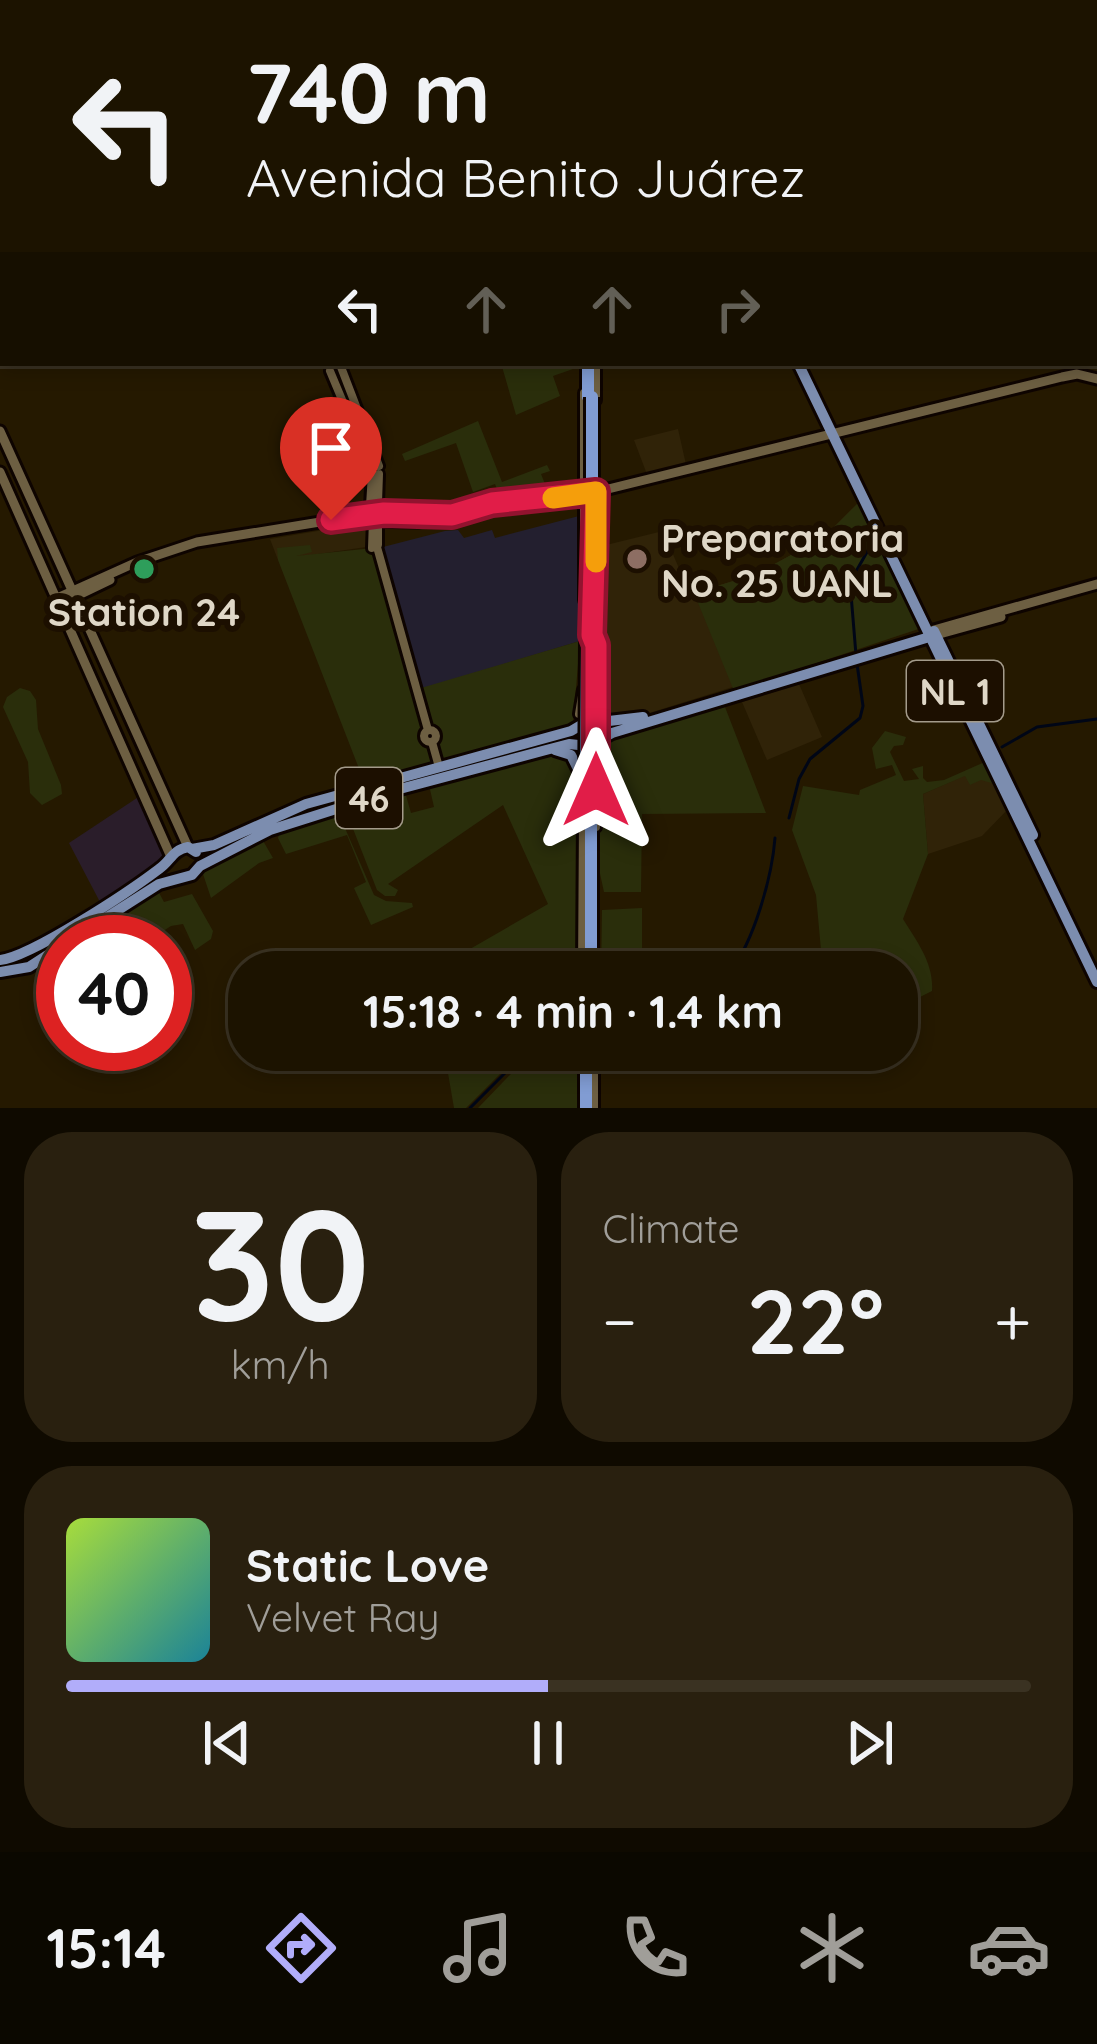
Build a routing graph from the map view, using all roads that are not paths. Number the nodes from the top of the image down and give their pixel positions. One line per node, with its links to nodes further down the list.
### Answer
1 (341, 366): 11 (street)
2 (592, 366): 7 (highway)
3 (592, 366): 13 (street)
4 (801, 366): 9 (main road, NL 1)
5 (328, 367): 11 (street)
6 (1097, 381): 9 (main road)
7 (589, 394): 10 (street); 19 (highway, bridge)
8 (0, 431): 17 (main road)
9 (836, 436): 14 (main road); 23 (main road, NL 1); 23 (main road, NL 1)
10 (583, 467): 13 (street); 14 (street)
11 (375, 471): 15 (street); 15 (street)
12 (0, 472): 18 (main road)
13 (596, 475): 14 (street)
14 (574, 499): 15 (main road); 19 (street)
15 (380, 517): 17 (main road); 29 (street)
16 (1097, 587): 23 (main road, 46)
17 (74, 594): 18 (main road); 20 (main road)
18 (58, 601): 21 (main road)
19 (590, 601): 25 (highway)
20 (84, 616): 21 (main road); 22 (main road)
21 (67, 621): 24 (main road); 26 (main road)
22 (93, 635): 26 (main road); 30 (main road)
23 (926, 635): 27 (main road, 46); 51 (main road, NL 1); 52 (main road, NL 1)
24 (59, 636)
25 (589, 638): 27 (street); 27 (street); 35 (highway, bridge)
26 (77, 643): 32 (main road)
27 (590, 732): 28 (main road, 46); 29 (main road, 46); 31 (street); 38 (street)
28 (546, 750): 31 (main road); 33 (main road, 46)
29 (439, 767): 33 (main road, 46)
30 (154, 771): 32 (main road); 36 (main road)
31 (583, 778): 46 (street)
32 (139, 780): 41 (main road)
33 (396, 784): 34 (main road, 46)
34 (379, 789): 37 (main road, 46); 40 (main road, 46)
35 (589, 823): 38 (highway); 47 (highway)
36 (181, 830): 39 (main road); 41 (main road)
37 (233, 836): 39 (main road, 46); 40 (main road)
38 (596, 847): 48 (street)
39 (190, 848): 41 (main road, 46); 42 (main road)
40 (225, 852): 42 (main road, 46)
41 (167, 854): 43 (main road); 44 (main road, 46)
42 (200, 866): 43 (main road, 46)
43 (181, 876): 44 (main road, 46)
44 (153, 881): 45 (main road, 46); 50 (main road, 46)
45 (106, 915)
46 (587, 951)
47 (588, 951)
48 (589, 951)
49 (36, 963): 50 (main road, 46)
50 (0, 966)
51 (1097, 967)
52 (1097, 982)
53 (588, 1071): 55 (highway)
54 (588, 1071): 55 (street)
55 (588, 1108)

